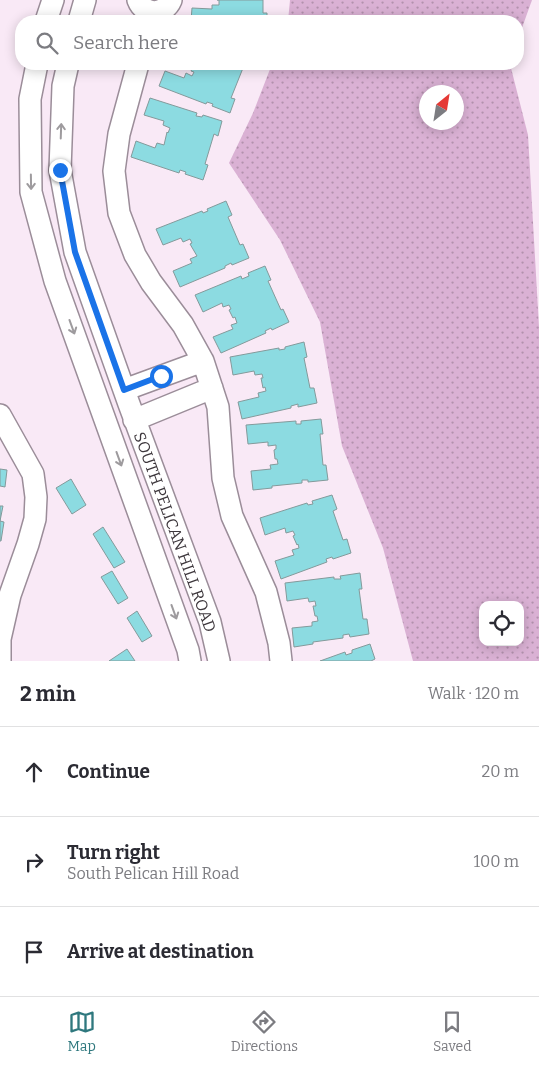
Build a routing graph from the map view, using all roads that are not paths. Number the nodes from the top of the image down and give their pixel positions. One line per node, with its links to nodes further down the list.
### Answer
1 (53, 0): 5 (street)
2 (85, 0): 6 (street)
3 (171, 0): 4 (street)
4 (147, 11)
5 (48, 15)
6 (80, 15)
7 (36, 70): 15 (street, SOUTH PELICAN HILL ROAD, one-way to 15)
8 (67, 70): 14 (street, SOUTH PELICAN HILL ROAD, one-way to 8)
9 (136, 70): 10 (street)
10 (203, 361): 11 (street); 12 (street)
11 (161, 376): 13 (street); 14 (street)
12 (212, 388): 13 (street); 20 (street)
13 (172, 404): 14 (street)
14 (129, 405): 15 (street); 19 (street, SOUTH PELICAN HILL ROAD)
15 (102, 413): 18 (street, SOUTH PELICAN HILL ROAD, one-way to 18)
16 (0, 415): 17 (street)
17 (0, 661)
18 (190, 661)
19 (219, 661)
20 (281, 661)

